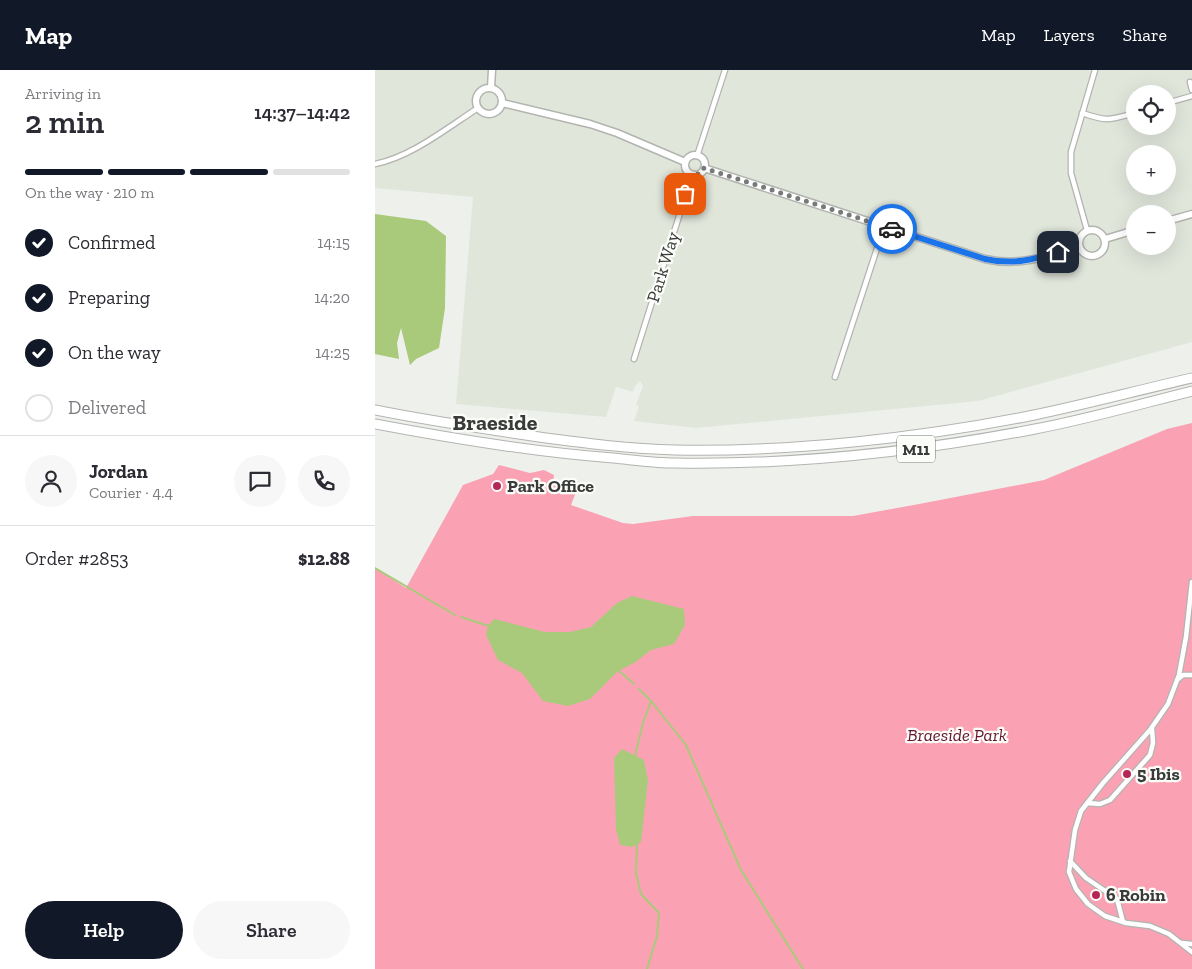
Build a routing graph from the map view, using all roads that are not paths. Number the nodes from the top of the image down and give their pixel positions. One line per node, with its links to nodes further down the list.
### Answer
1 (492, 70): 5 (street)
2 (725, 70): 13 (street)
3 (1095, 70): 11 (street)
4 (1190, 82): 6 (street)
5 (491, 88): 9 (street); 10 (street)
6 (1192, 90)
7 (1192, 96): 8 (street)
8 (1176, 100)
9 (503, 103): 10 (street); 14 (street)
10 (478, 108): 15 (street)
11 (1082, 114): 12 (street); 21 (street)
12 (1126, 116)
13 (697, 156): 14 (street); 16 (street)
14 (685, 162): 17 (street)
15 (375, 164)
16 (704, 168): 17 (street); 20 (street)
17 (692, 174): 25 (street, Park Way)
18 (1192, 214): 19 (street)
19 (1176, 218)
20 (884, 227): 24 (street); 26 (street)
21 (1087, 230): 23 (street); 24 (street)
22 (1126, 233): 23 (street)
23 (1105, 239): 24 (street)
24 (1079, 246)
25 (634, 360)
26 (835, 377)
27 (1192, 378): 29 (highway, M11)
28 (1192, 393): 30 (highway, M11)
29 (375, 410)
30 (375, 424)
31 (1192, 582): 33 (street)
32 (1192, 675): 33 (street)
33 (1176, 680): 34 (street)
34 (1151, 729): 35 (street); 35 (street)
35 (1087, 803): 36 (street)
36 (1070, 861): 37 (street); 37 (street)
37 (1123, 922): 38 (street)
38 (1180, 943): 39 (street); 40 (street)
39 (1192, 944)
40 (1192, 952)

